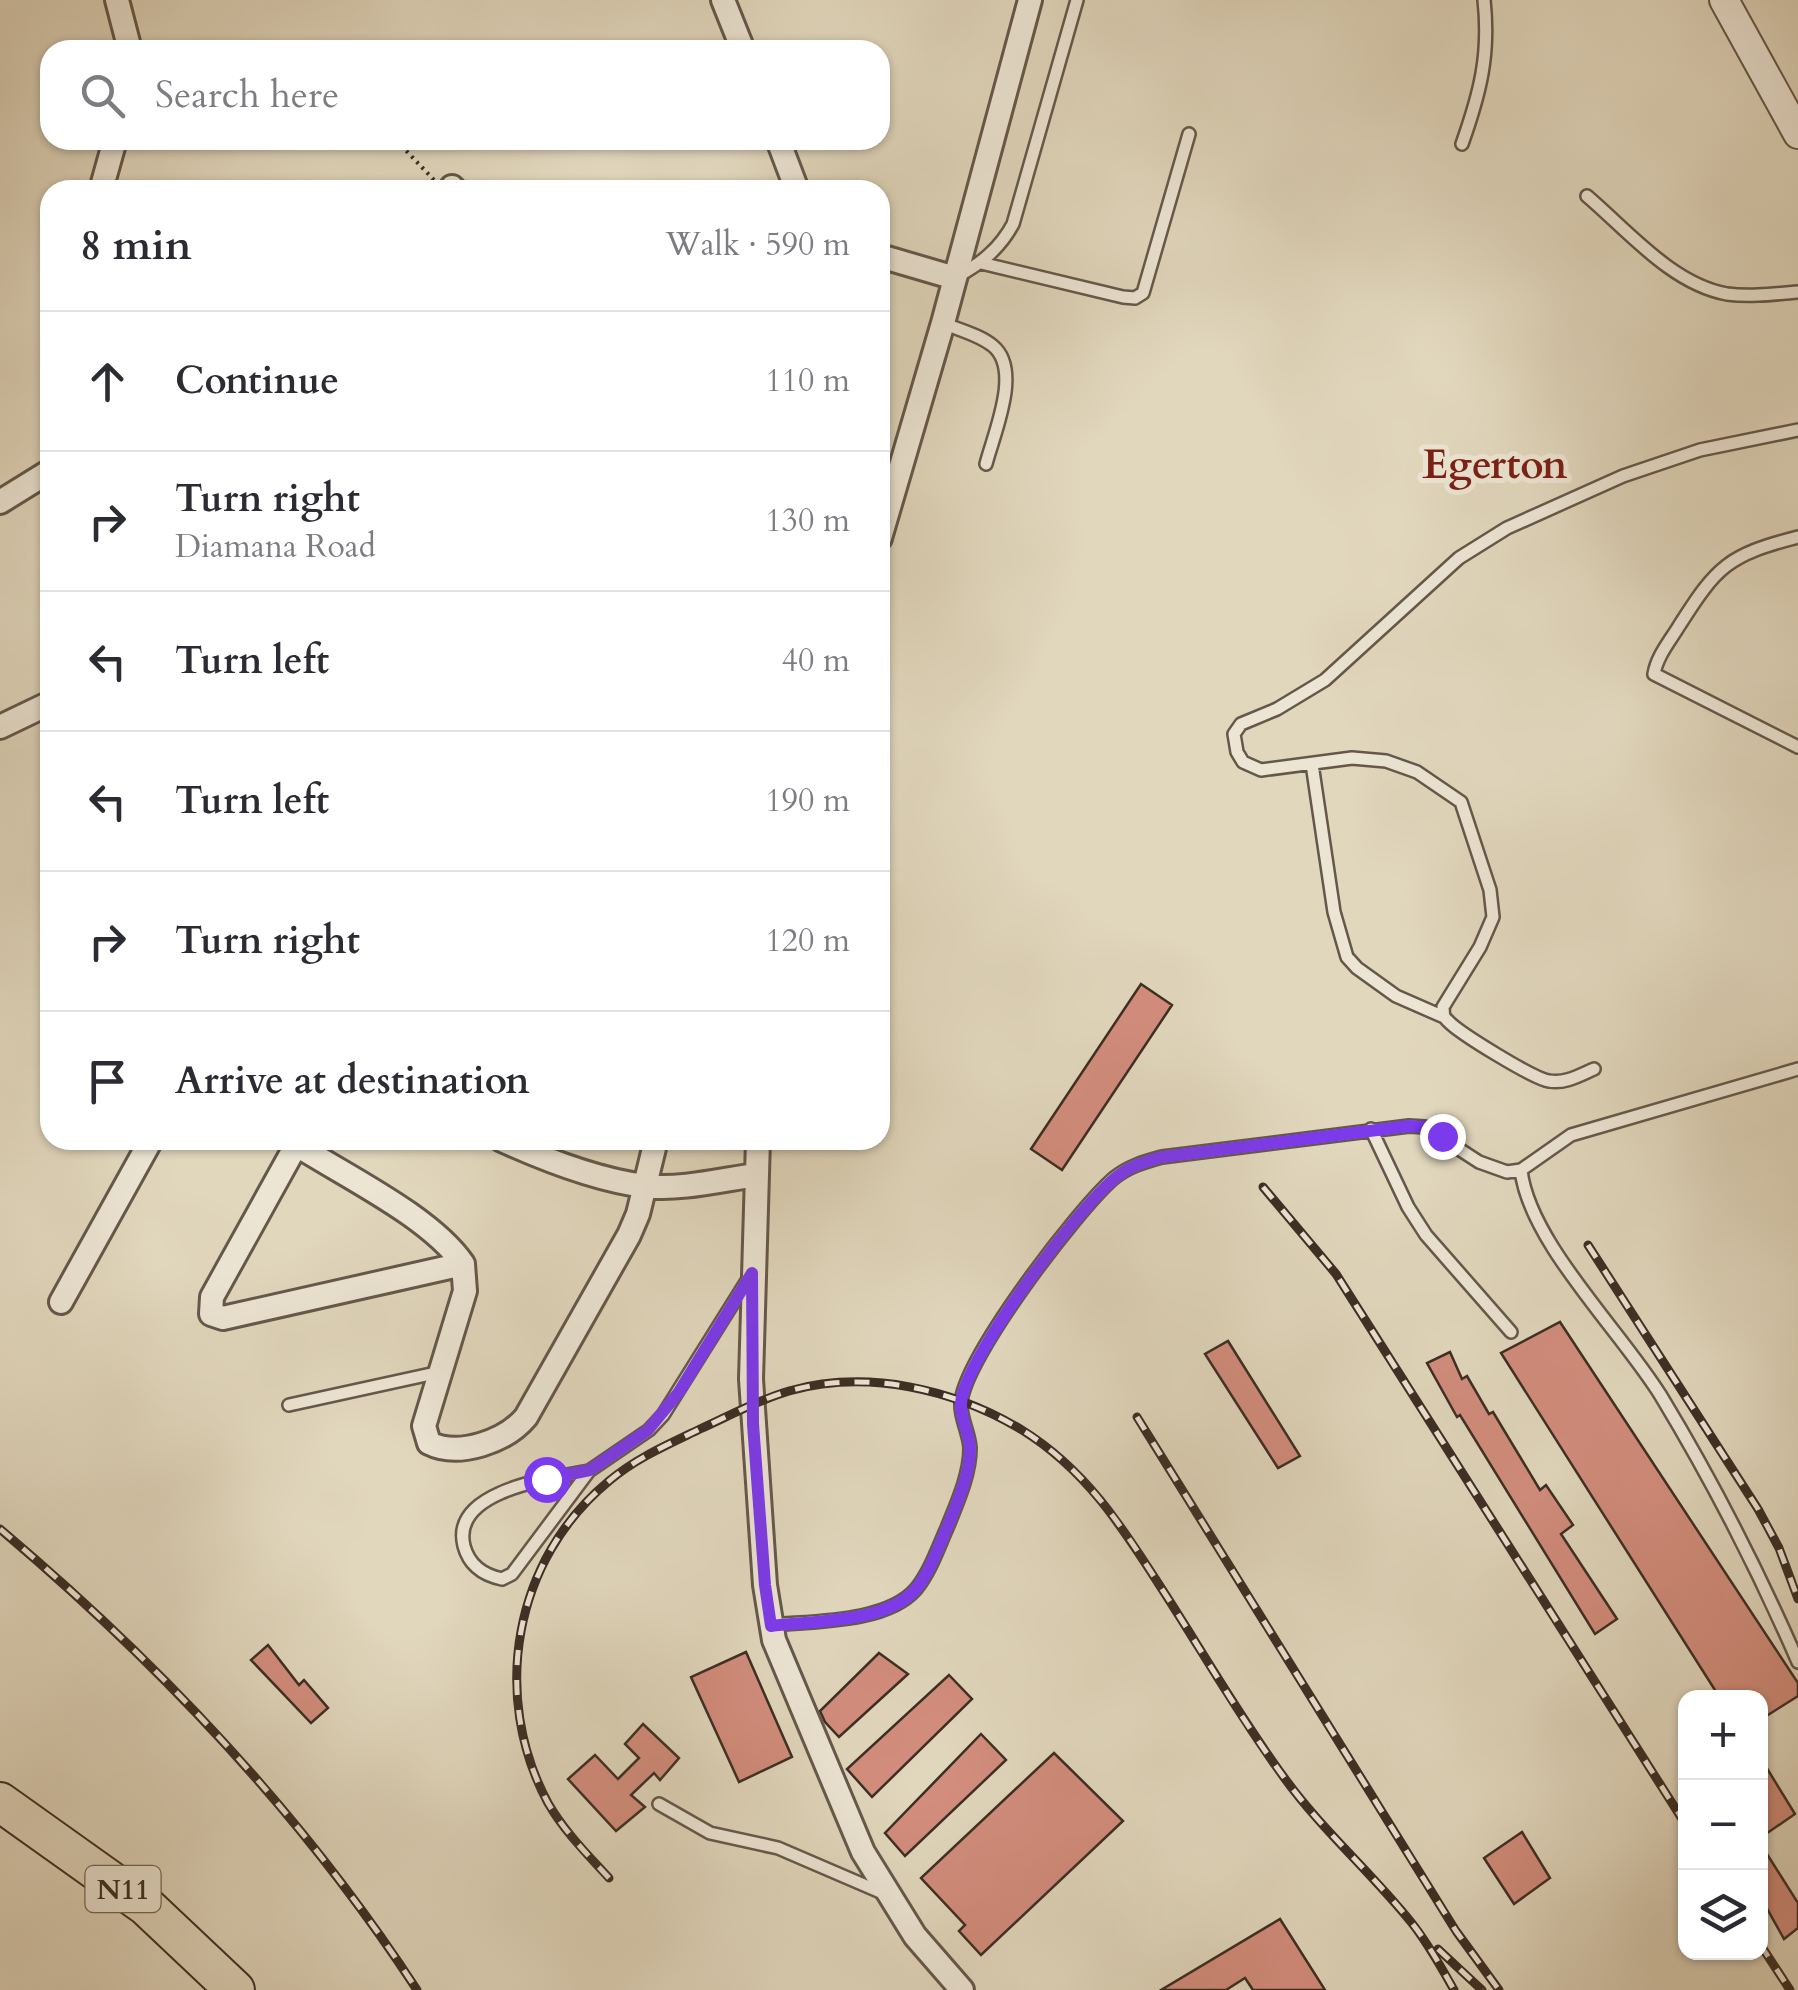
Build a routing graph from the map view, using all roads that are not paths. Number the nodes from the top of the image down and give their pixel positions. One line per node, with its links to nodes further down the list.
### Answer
1 (118, 0): 7 (street)
2 (723, 0): 8 (street)
3 (1030, 0): 19 (street)
4 (1077, 0): 18 (lane)
5 (1484, 0): 11 (lane)
6 (1724, 0): 10 (street)
7 (128, 40)
8 (739, 40)
9 (1189, 134): 18 (lane)
10 (1798, 134)
11 (1462, 144)
12 (112, 150): 14 (street)
13 (782, 150): 15 (street)
14 (105, 180)
15 (793, 180)
16 (1587, 196): 20 (lane)
17 (890, 259): 19 (street)
18 (981, 264): 19 (lane)
19 (955, 278): 21 (street)
20 (1798, 292)
21 (943, 323): 23 (lane); 26 (street)
22 (1798, 430): 31 (lane)
23 (986, 464)
24 (40, 477): 25 (street)
25 (0, 502)
26 (890, 504)
27 (1798, 537): 30 (lane)
28 (40, 708): 29 (street)
29 (0, 727)
30 (1798, 748)
31 (1312, 764): 32 (lane); 32 (lane)
32 (1444, 1017): 33 (lane)
33 (1594, 1069)
34 (1798, 1069): 42 (lane)
35 (1371, 1129): 42 (lane); 48 (lane); 52 (lane)
36 (146, 1150): 47 (street)
37 (294, 1150): 45 (street)
38 (309, 1150): 45 (street)
39 (528, 1150): 44 (street)
40 (654, 1150): 44 (street)
41 (757, 1150): 43 (street)
42 (1521, 1170): 53 (lane)
43 (756, 1175): 44 (street); 46 (street)
44 (645, 1186): 49 (street)
45 (462, 1264): 49 (street)
46 (752, 1273): 51 (lane); 52 (street)
47 (61, 1302)
48 (1512, 1332)
49 (440, 1372): 50 (lane)
50 (289, 1405)
51 (590, 1470): 51 (lane)
52 (771, 1626): 56 (street)
53 (1798, 1662)
54 (0, 1802): 57 (highway, N11)
55 (658, 1804): 56 (lane)
56 (889, 1896): 58 (street)
57 (235, 1990)
58 (962, 1990)

